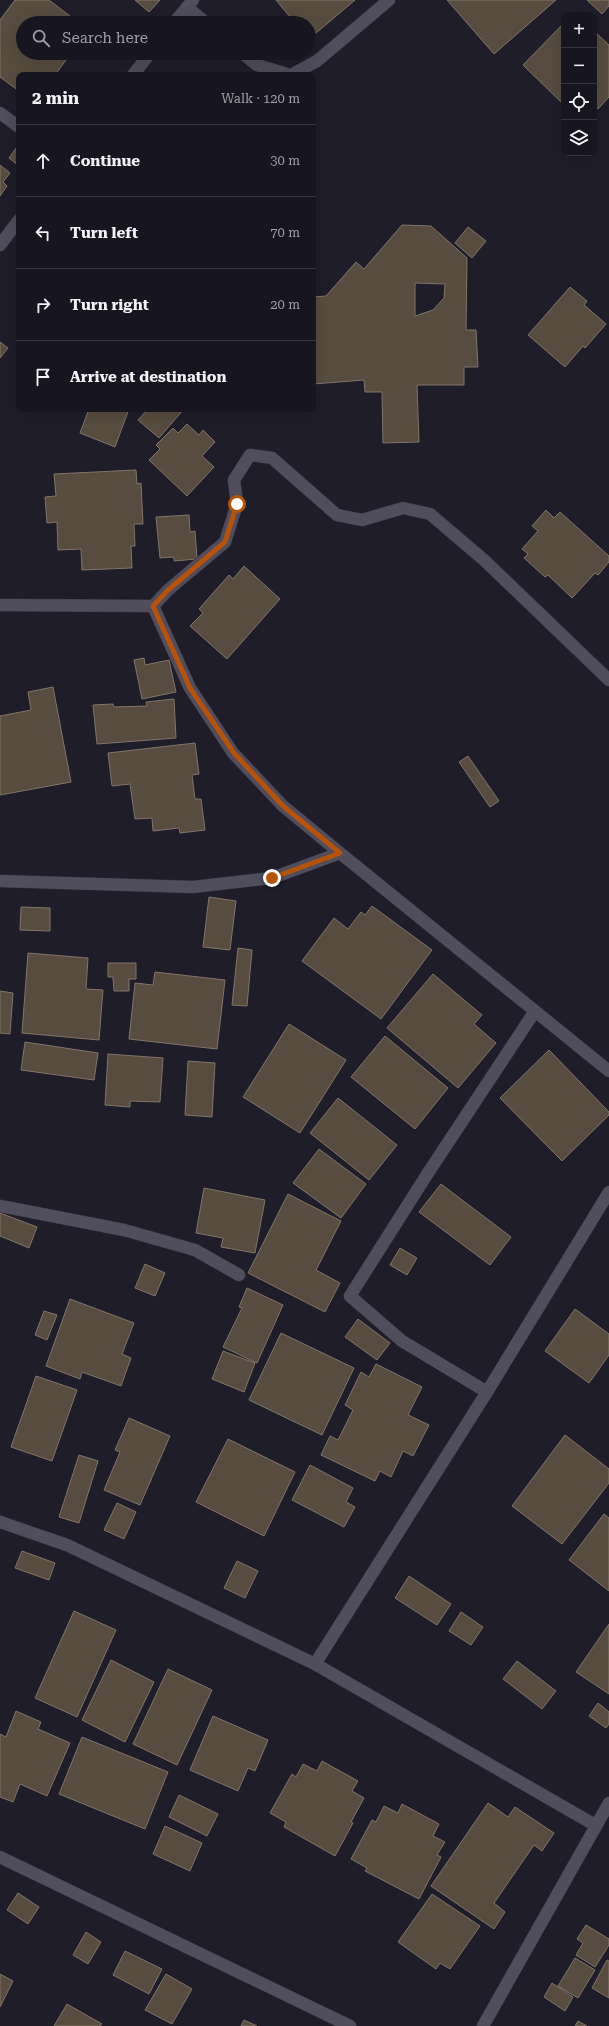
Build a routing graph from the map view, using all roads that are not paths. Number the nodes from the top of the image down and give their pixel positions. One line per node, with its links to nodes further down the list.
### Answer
1 (389, 0): 9 (street)
2 (190, 4): 3 (street); 4 (street)
3 (180, 16)
4 (200, 16)
5 (145, 60): 7 (street)
6 (251, 60): 8 (street)
7 (135, 72)
8 (280, 72)
9 (296, 72)
10 (0, 113): 11 (street)
11 (16, 125)
12 (16, 224): 13 (street)
13 (0, 245)
14 (0, 605): 15 (street)
15 (153, 606): 16 (street); 17 (street)
16 (609, 680)
17 (340, 853): 18 (street); 19 (street)
18 (0, 881)
19 (535, 1011): 20 (street); 24 (street)
20 (609, 1071)
21 (609, 1192): 24 (street)
22 (0, 1206): 23 (street)
23 (239, 1275)
24 (487, 1392): 26 (street)
25 (0, 1522): 26 (street)
26 (315, 1664): 28 (street)
27 (609, 1803): 28 (street)
28 (595, 1825): 31 (street)
29 (0, 1857): 30 (street)
30 (350, 2026)
31 (483, 2026)

